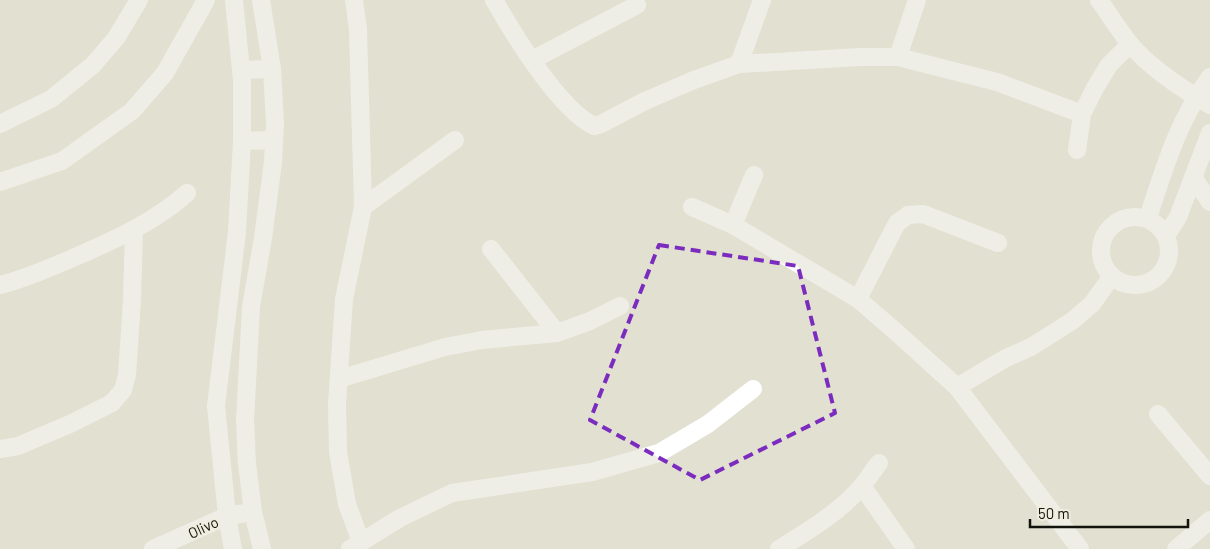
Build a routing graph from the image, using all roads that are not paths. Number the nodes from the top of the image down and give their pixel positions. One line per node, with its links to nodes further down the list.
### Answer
1 (139, 0): 20 (street)
2 (206, 0): 28 (street)
3 (234, 0): 16 (street)
4 (261, 0): 15 (street)
5 (354, 0): 31 (street)
6 (494, 0): 13 (street)
7 (762, 0): 14 (street)
8 (917, 0): 12 (street)
9 (1099, 0): 11 (street)
10 (637, 5): 13 (street)
11 (1130, 44): 18 (street); 19 (street)
12 (898, 57): 14 (street); 19 (street)
13 (532, 60): 14 (street)
14 (739, 64)
15 (272, 69): 16 (street); 23 (street)
16 (241, 70): 22 (street)
17 (1210, 77): 18 (street)
18 (1203, 100): 33 (street)
19 (1082, 114): 25 (street)
20 (0, 124)
21 (1210, 133): 27 (street)
22 (242, 140): 23 (street); 53 (street)
23 (274, 140): 52 (street)
24 (455, 140): 31 (street)
25 (1077, 150)
26 (754, 175): 34 (street)
27 (1193, 177): 30 (street); 36 (street)
28 (0, 182)
29 (187, 193): 35 (street)
30 (1210, 202)
31 (363, 207): 44 (street)
32 (692, 207): 34 (street)
33 (1148, 218): 36 (street); 39 (street)
34 (733, 225): 41 (street)
35 (134, 228): 40 (street); 48 (street)
36 (1166, 236): 39 (street)
37 (998, 243): 41 (street)
38 (491, 249): 43 (street)
39 (1112, 276): 45 (street)
40 (0, 285)
41 (858, 299): 45 (street)
42 (620, 306): 43 (street)
43 (557, 333): 44 (street)
44 (339, 379): 55 (street)
45 (957, 387): 61 (street)
46 (753, 389): 55 (street)
47 (1158, 414): 50 (street)
48 (0, 449)
49 (879, 463): 51 (street)
50 (1210, 476)
51 (862, 486): 59 (street); 60 (street)
52 (253, 512): 53 (street, Olivo); 58 (street)
53 (227, 516): 56 (street, Olivo); 57 (street)
54 (1210, 520): 62 (street)
55 (356, 546)
56 (152, 549)
57 (233, 549)
58 (262, 549)
59 (779, 549)
60 (906, 549)
61 (1080, 549)
62 (1176, 549)

